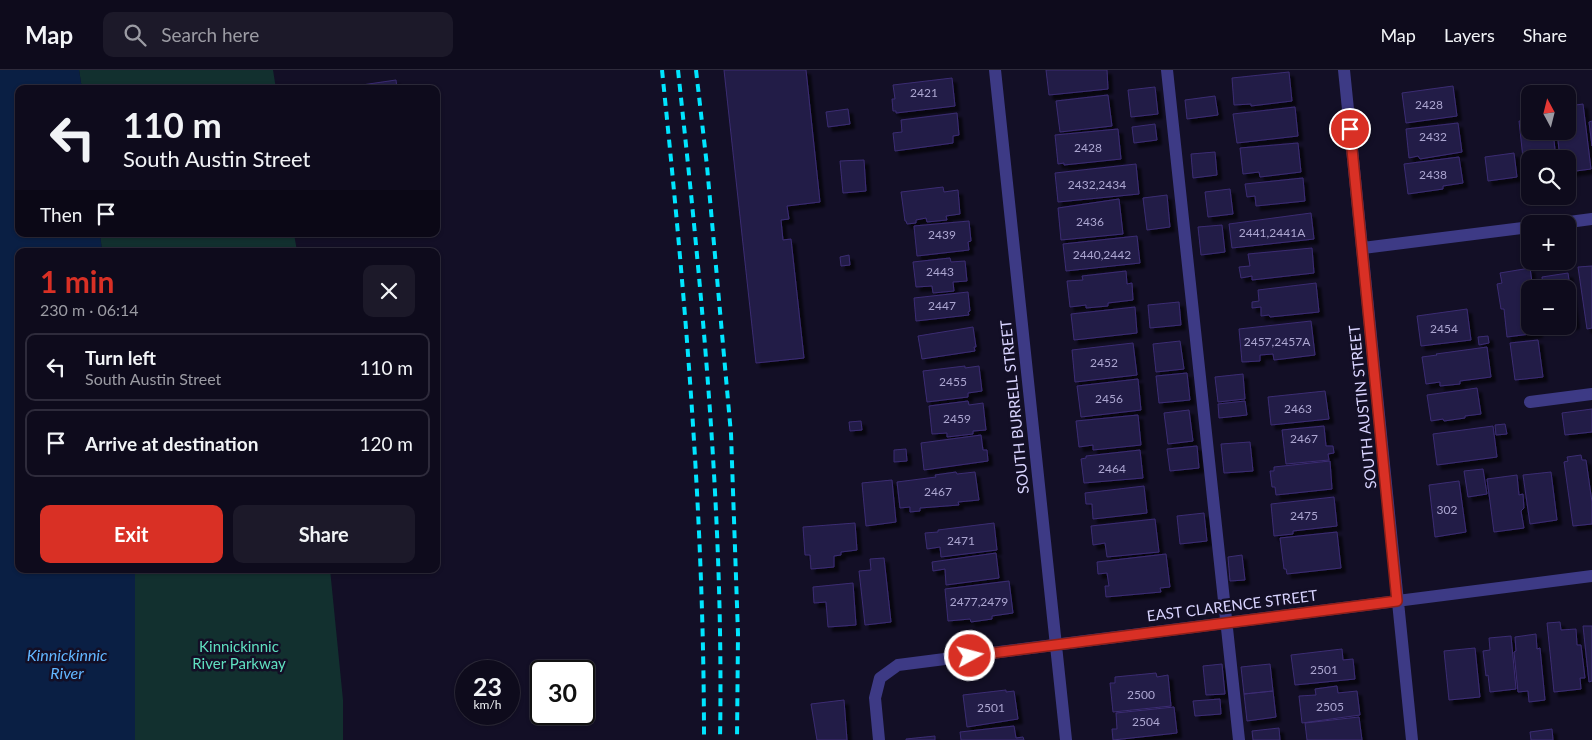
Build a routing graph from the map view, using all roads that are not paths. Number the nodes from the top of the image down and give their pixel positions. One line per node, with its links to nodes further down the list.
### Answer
1 (995, 70): 13 (street, SOUTH BURRELL STREET)
2 (1167, 70): 12 (street)
3 (1344, 70): 7 (street, SOUTH AUSTIN STREET)
4 (1592, 219): 5 (street)
5 (1576, 221)
6 (1521, 228): 7 (street)
7 (1363, 248): 11 (street, SOUTH AUSTIN STREET)
8 (1592, 394): 9 (street)
9 (1530, 402)
10 (1592, 576): 11 (street, EAST CLARENCE STREET)
11 (1397, 601): 12 (street, EAST CLARENCE STREET); 17 (street, SOUTH AUSTIN STREET)
12 (1226, 623): 13 (street, EAST CLARENCE STREET); 16 (street)
13 (1055, 645): 14 (street, EAST CLARENCE STREET); 15 (street, SOUTH BURRELL STREET)
14 (879, 740)
15 (1066, 740)
16 (1239, 740)
17 (1412, 740)

